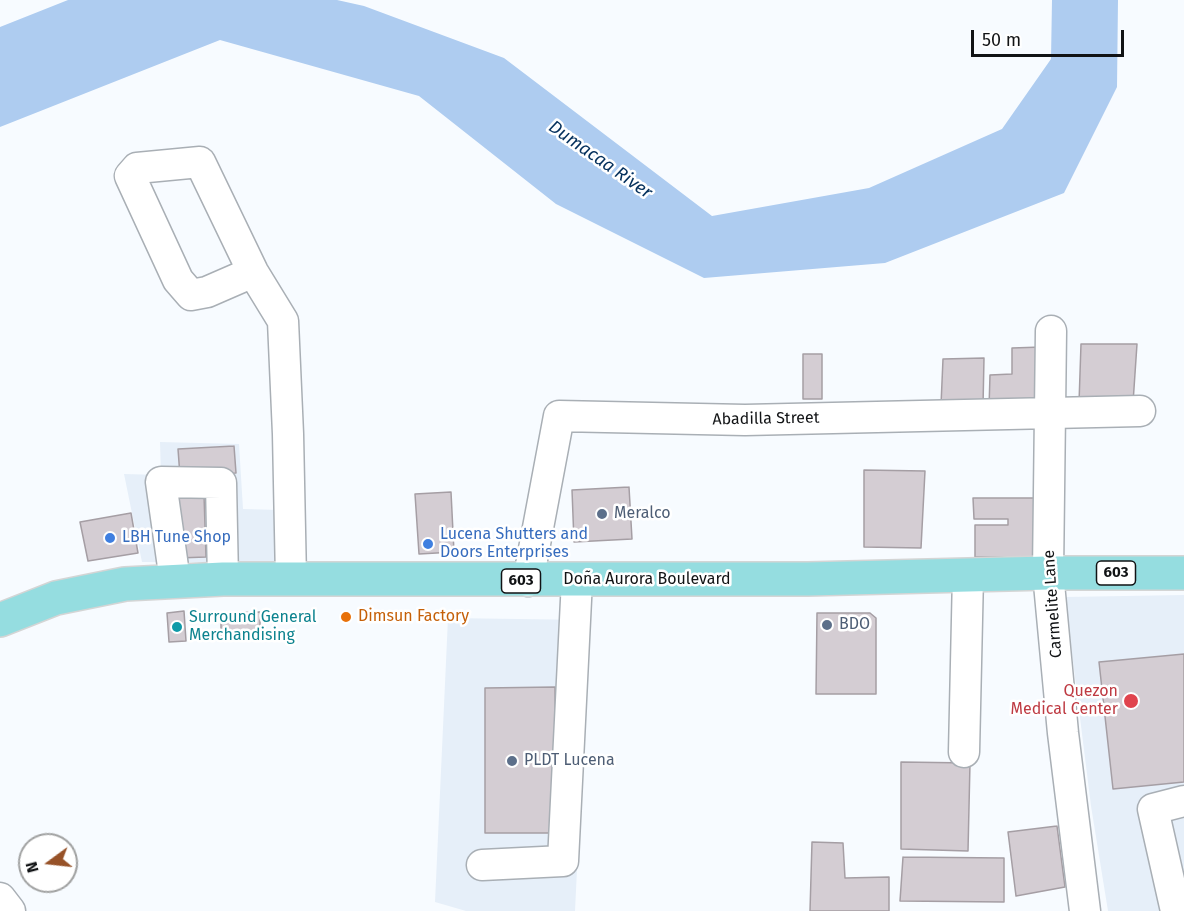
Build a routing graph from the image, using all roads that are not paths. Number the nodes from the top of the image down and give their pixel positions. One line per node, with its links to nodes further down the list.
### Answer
1 (253, 272): 1 (street); 9 (street)
2 (1051, 331): 4 (street, Carmelite Lane)
3 (1140, 411): 4 (street, Abadilla Street)
4 (1052, 412): 5 (street, Carmelite Lane); 12 (street, Abadilla Street)
5 (1048, 573): 6 (main road, 603); 7 (main road, Doña Aurora Boulevard / 603); 19 (street, Carmelite Lane)
6 (1184, 573)
7 (968, 575): 10 (main road, Doña Aurora Boulevard / 603); 14 (street)
8 (223, 579): 9 (main road, Doña Aurora Boulevard / 603); 11 (main road, Doña Aurora Boulevard / 603); 11 (street)
9 (291, 579): 12 (main road, Doña Aurora Boulevard / 603)
10 (577, 580): 12 (main road, Doña Aurora Boulevard / 603); 16 (street)
11 (175, 581): 13 (main road, Doña Aurora Boulevard / 603)
12 (528, 581)
13 (0, 620)
14 (964, 752)
15 (1184, 801): 20 (street)
16 (482, 865)
17 (0, 898): 18 (street)
18 (10, 911)
19 (1085, 911)
20 (1176, 911)

